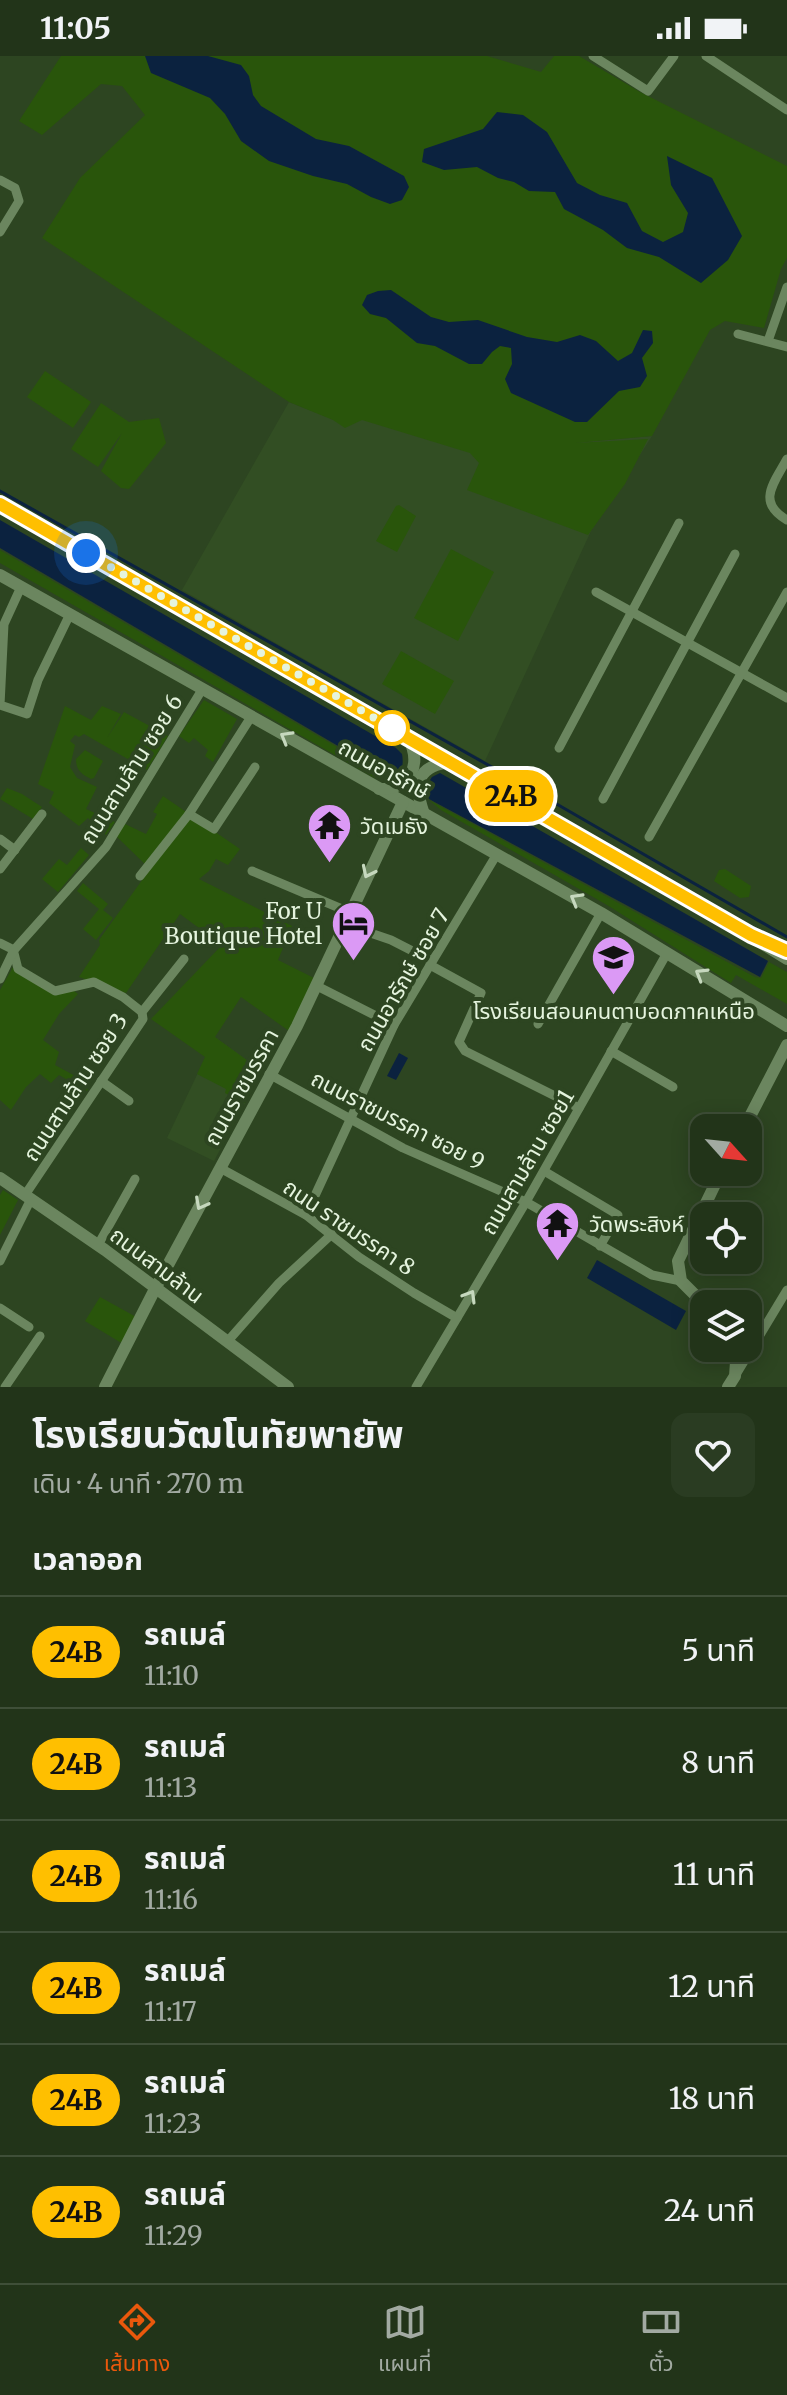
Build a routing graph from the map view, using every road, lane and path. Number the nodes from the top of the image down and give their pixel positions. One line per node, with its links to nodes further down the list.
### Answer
1 (593, 56): 2 (street)
2 (674, 56)
3 (706, 56): 4 (street)
4 (787, 110)
5 (0, 180): 6 (street)
6 (0, 232)
7 (787, 287): 9 (street)
8 (738, 334): 9 (street)
9 (768, 341): 10 (street)
10 (787, 347)
11 (787, 459): 13 (street)
12 (0, 504): 28 (main road)
13 (787, 520)
14 (679, 523): 20 (street)
15 (735, 554): 22 (street)
16 (0, 575): 17 (main road, ถนนอารักษ์)
17 (21, 587): 21 (main road, ถนนอารักษ์); 26 (street)
18 (596, 592): 20 (street)
19 (787, 592): 23 (street)
20 (632, 612): 22 (street); 29 (street)
21 (70, 614): 24 (main road, ถนนอารักษ์); 26 (street)
22 (688, 642): 23 (street); 33 (street)
23 (743, 674): 25 (street); 38 (street)
24 (203, 688): 27 (main road, ถนนอารักษ์); 49 (street, ถนนสามล้าน ซอย 6)
25 (787, 698)
26 (0, 706)
27 (251, 717): 32 (main road, ถนนอารักษ์, one-way to 27); 36 (street)
28 (408, 737): 30 (main road); 32 (main road)
29 (559, 748)
30 (452, 762): 37 (main road); 47 (main road)
31 (255, 767): 36 (street)
32 (378, 789): 34 (main road, ถนนอารักษ์)
33 (603, 799)
34 (403, 802): 37 (main road, ถนนอารักษ์); 46 (main road, ถนนราชมรรคา, one-way to 46)
35 (42, 814): 40 (street)
36 (189, 814): 44 (street)
37 (424, 814): 41 (main road, ถนนอารักษ์)
38 (649, 837)
39 (0, 839): 40 (street)
40 (15, 850): 42 (street)
41 (497, 854): 45 (main road, ถนนอารักษ์, one-way to 41); 54 (street, ถนนอารักษ์ ซอย 7)
42 (0, 869)
43 (252, 871): 46 (street)
44 (140, 876)
45 (601, 913): 51 (main road, ถนนอารักษ์); 59 (street)
46 (347, 918): 54 (street); 56 (main road, ถนนราชมรรคา)
47 (751, 935): 50 (main road); 53 (main road)
48 (0, 943): 49 (street)
49 (14, 950): 55 (street, ถนนสามล้าน ซอย 6); 57 (street, ถนนสามล้าน ซอย 3)
50 (787, 951)
51 (667, 953): 58 (main road, ถนนอารักษ์, one-way to 51); 62 (street, ถนนสามล้าน ซอย1)
52 (184, 959): 57 (street)
53 (787, 959)
54 (431, 963): 60 (street, ถนนอารักษ์ ซอย 7); 67 (street)
55 (0, 979)
56 (317, 986): 60 (street); 63 (main road, ถนนราชมรรคา)
57 (142, 1012): 64 (street, ถนนสามล้าน ซอย 3)
58 (786, 1023)
59 (538, 1024)
60 (394, 1025): 69 (street, ถนนอารักษ์ ซอย 7)
61 (787, 1045): 68 (main road)
62 (611, 1051): 65 (street); 67 (street, ถนนสามล้าน ซอย1)
63 (269, 1074): 69 (street, ถนนราชมรรคา ซอย 9); 70 (main road, ถนนราชมรรคา)
64 (101, 1081): 66 (street); 75 (street, ถนนสามล้าน ซอย 3)
65 (673, 1087)
66 (129, 1101)
67 (579, 1108): 71 (street, ถนนสามล้าน ซอย1)
68 (751, 1114)
69 (350, 1118): 76 (street, ถนนราชมรรคา ซอย 9); 77 (street, ถนนอารักษ์ ซอย 7)
70 (220, 1168): 77 (street, ถนน ราชมรรคา 8); 83 (main road, ถนนราชมรรคา, one-way to 83)
71 (544, 1171): 76 (street, ถนนสามล้าน ซอย1); 80 (street)
72 (0, 1178): 75 (main road, ถนนสามล้าน)
73 (135, 1179): 79 (street)
74 (714, 1186): 82 (main road)
75 (28, 1197): 79 (main road, ถนนสามล้าน); 81 (street, ถนนสามล้าน ซอย 3)
76 (526, 1202): 80 (street, ถนนราชมรรคา ซอย 9); 87 (street, ถนนสามล้าน ซอย1, one-way to 76)
77 (306, 1215): 78 (street, ถนน ราชมรรคา 8)
78 (332, 1234): 87 (street, ถนน ราชมรรคา 8); 91 (street)
79 (98, 1245): 83 (main road, ถนนสามล้าน)
80 (600, 1246): 82 (street, ถนนราชมรรคา ซอย 9)
81 (0, 1261)
82 (681, 1281): 84 (main road)
83 (155, 1289): 91 (main road, ถนนสามล้าน); 95 (main road, ถนนราชมรรคา)
84 (690, 1290)
85 (787, 1290): 89 (street)
86 (0, 1308): 88 (street)
87 (457, 1318): 97 (street, ถนนสามล้าน ซอย1)
88 (29, 1327)
89 (762, 1331)
90 (40, 1336): 94 (street)
91 (227, 1342): 96 (main road, ถนนสามล้าน)
92 (743, 1362): 93 (street)
93 (731, 1381)
94 (5, 1387)
95 (105, 1387)
96 (288, 1387)
97 (416, 1387)

